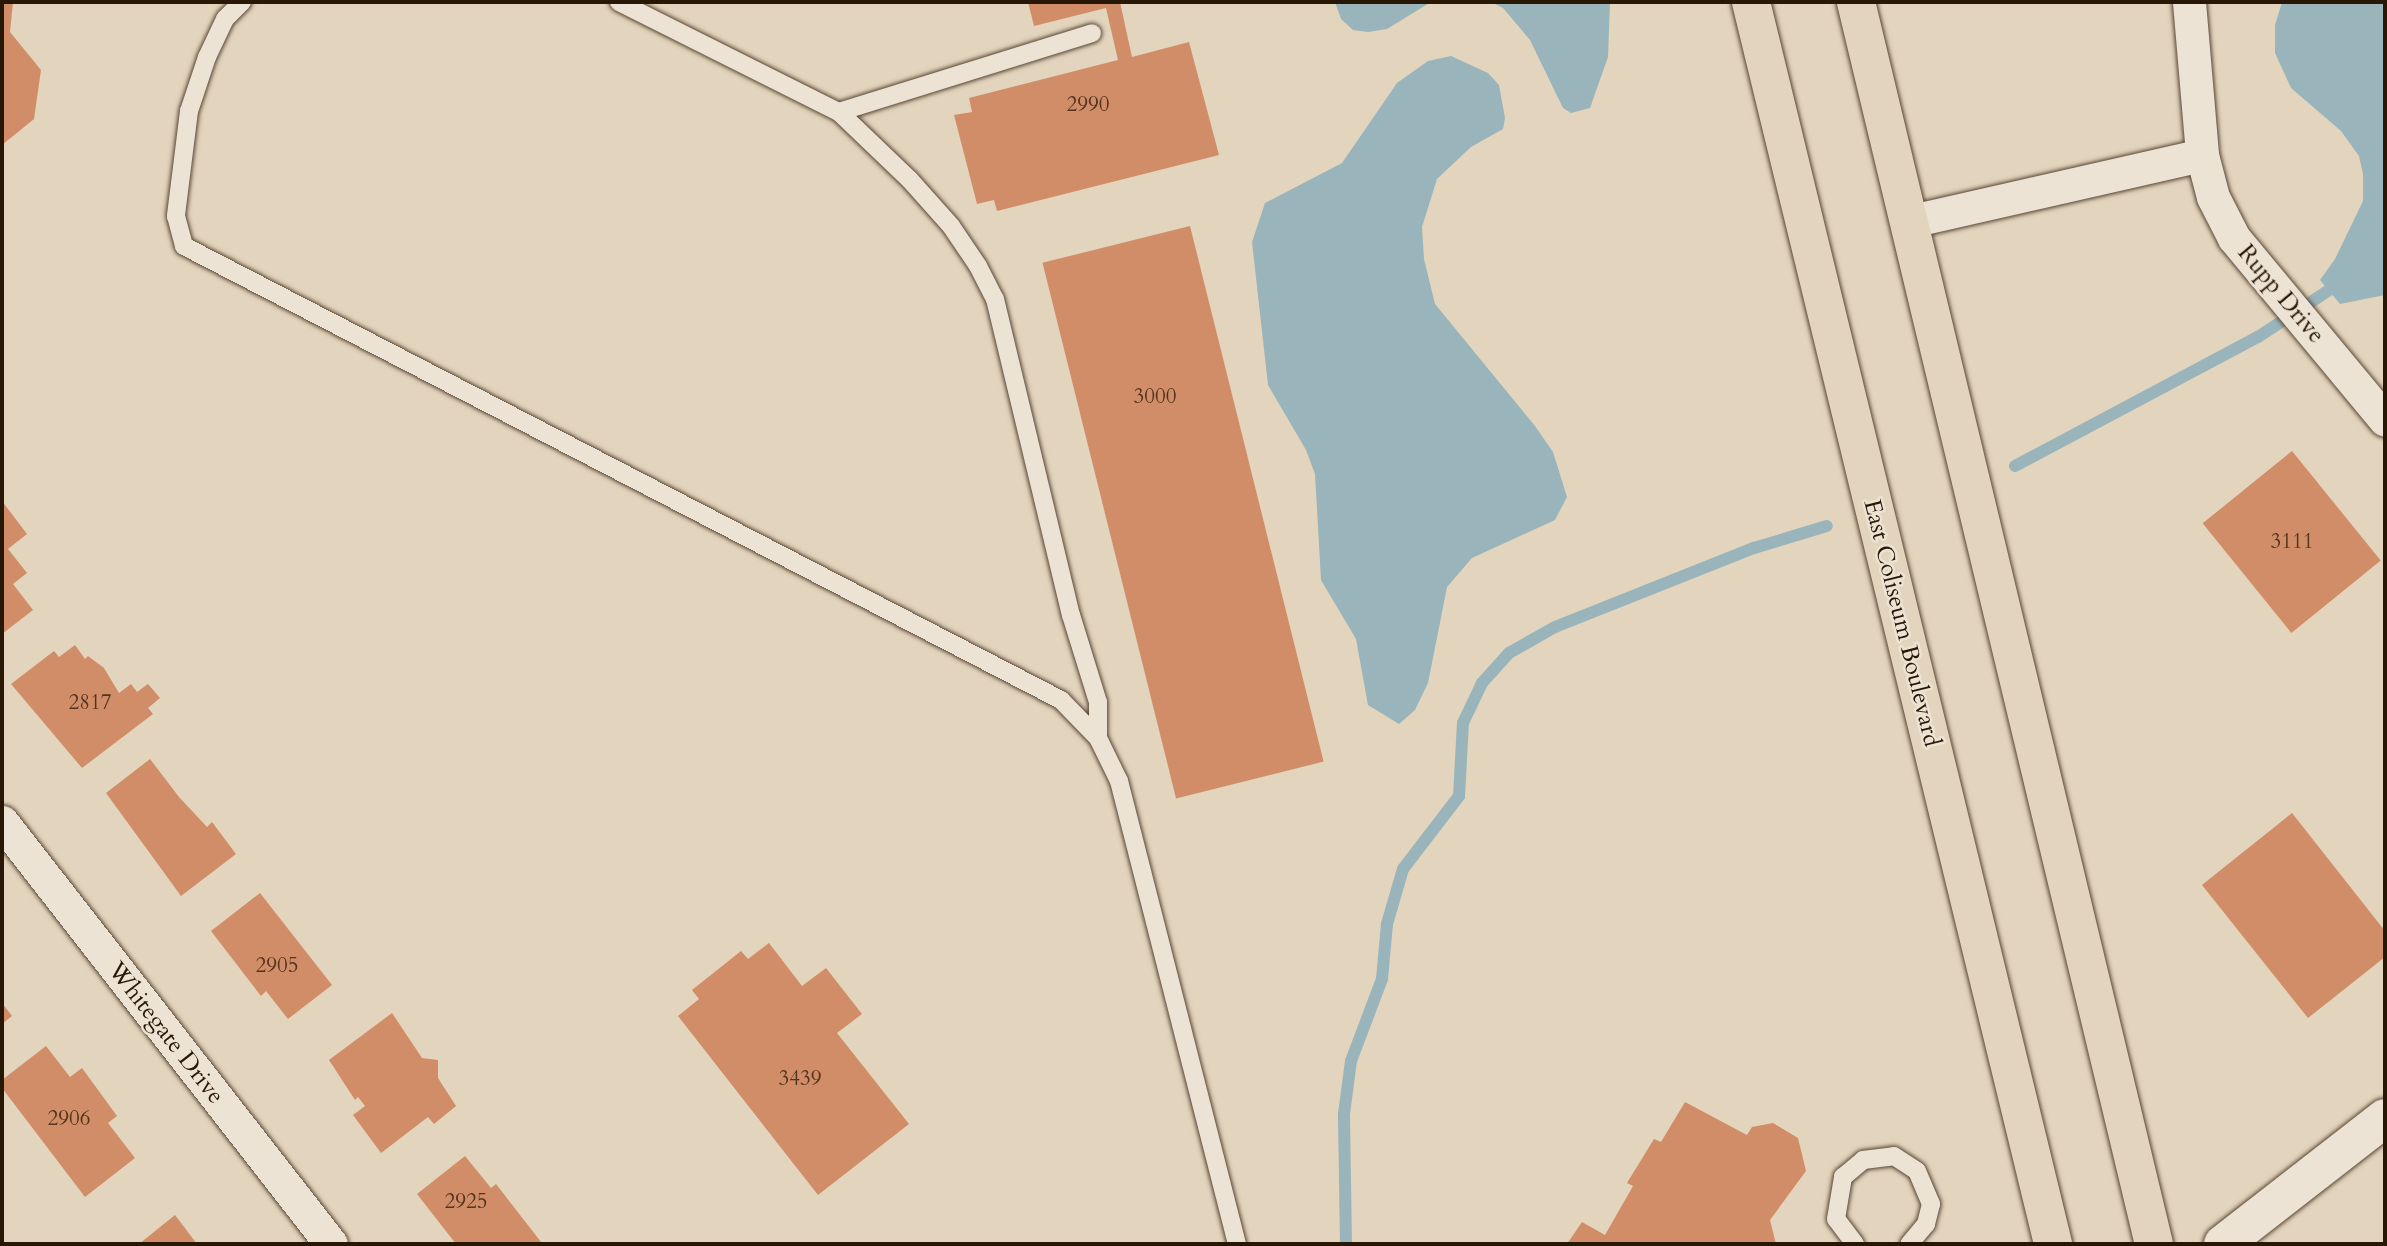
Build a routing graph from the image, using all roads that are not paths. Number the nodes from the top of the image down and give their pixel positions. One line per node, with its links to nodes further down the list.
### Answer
1 (242, 2): 11 (lane)
2 (618, 2): 7 (lane)
3 (1751, 2): 18 (highway, East Coliseum Boulevard)
4 (1856, 2): 9 (highway)
5 (2189, 2): 8 (street, Rupp Drive)
6 (1092, 33): 7 (lane)
7 (839, 112): 11 (lane)
8 (2202, 155): 9 (street); 10 (street, Rupp Drive)
9 (1911, 221): 19 (highway)
10 (2385, 420)
11 (1098, 738): 15 (lane)
12 (2, 822): 14 (street, Whitegate Drive)
13 (2385, 1118): 20 (main road)
14 (331, 1244)
15 (1237, 1244)
16 (1855, 1244): 17 (lane)
17 (1909, 1244)
18 (2053, 1244)
19 (2154, 1244)
20 (2222, 1244)

